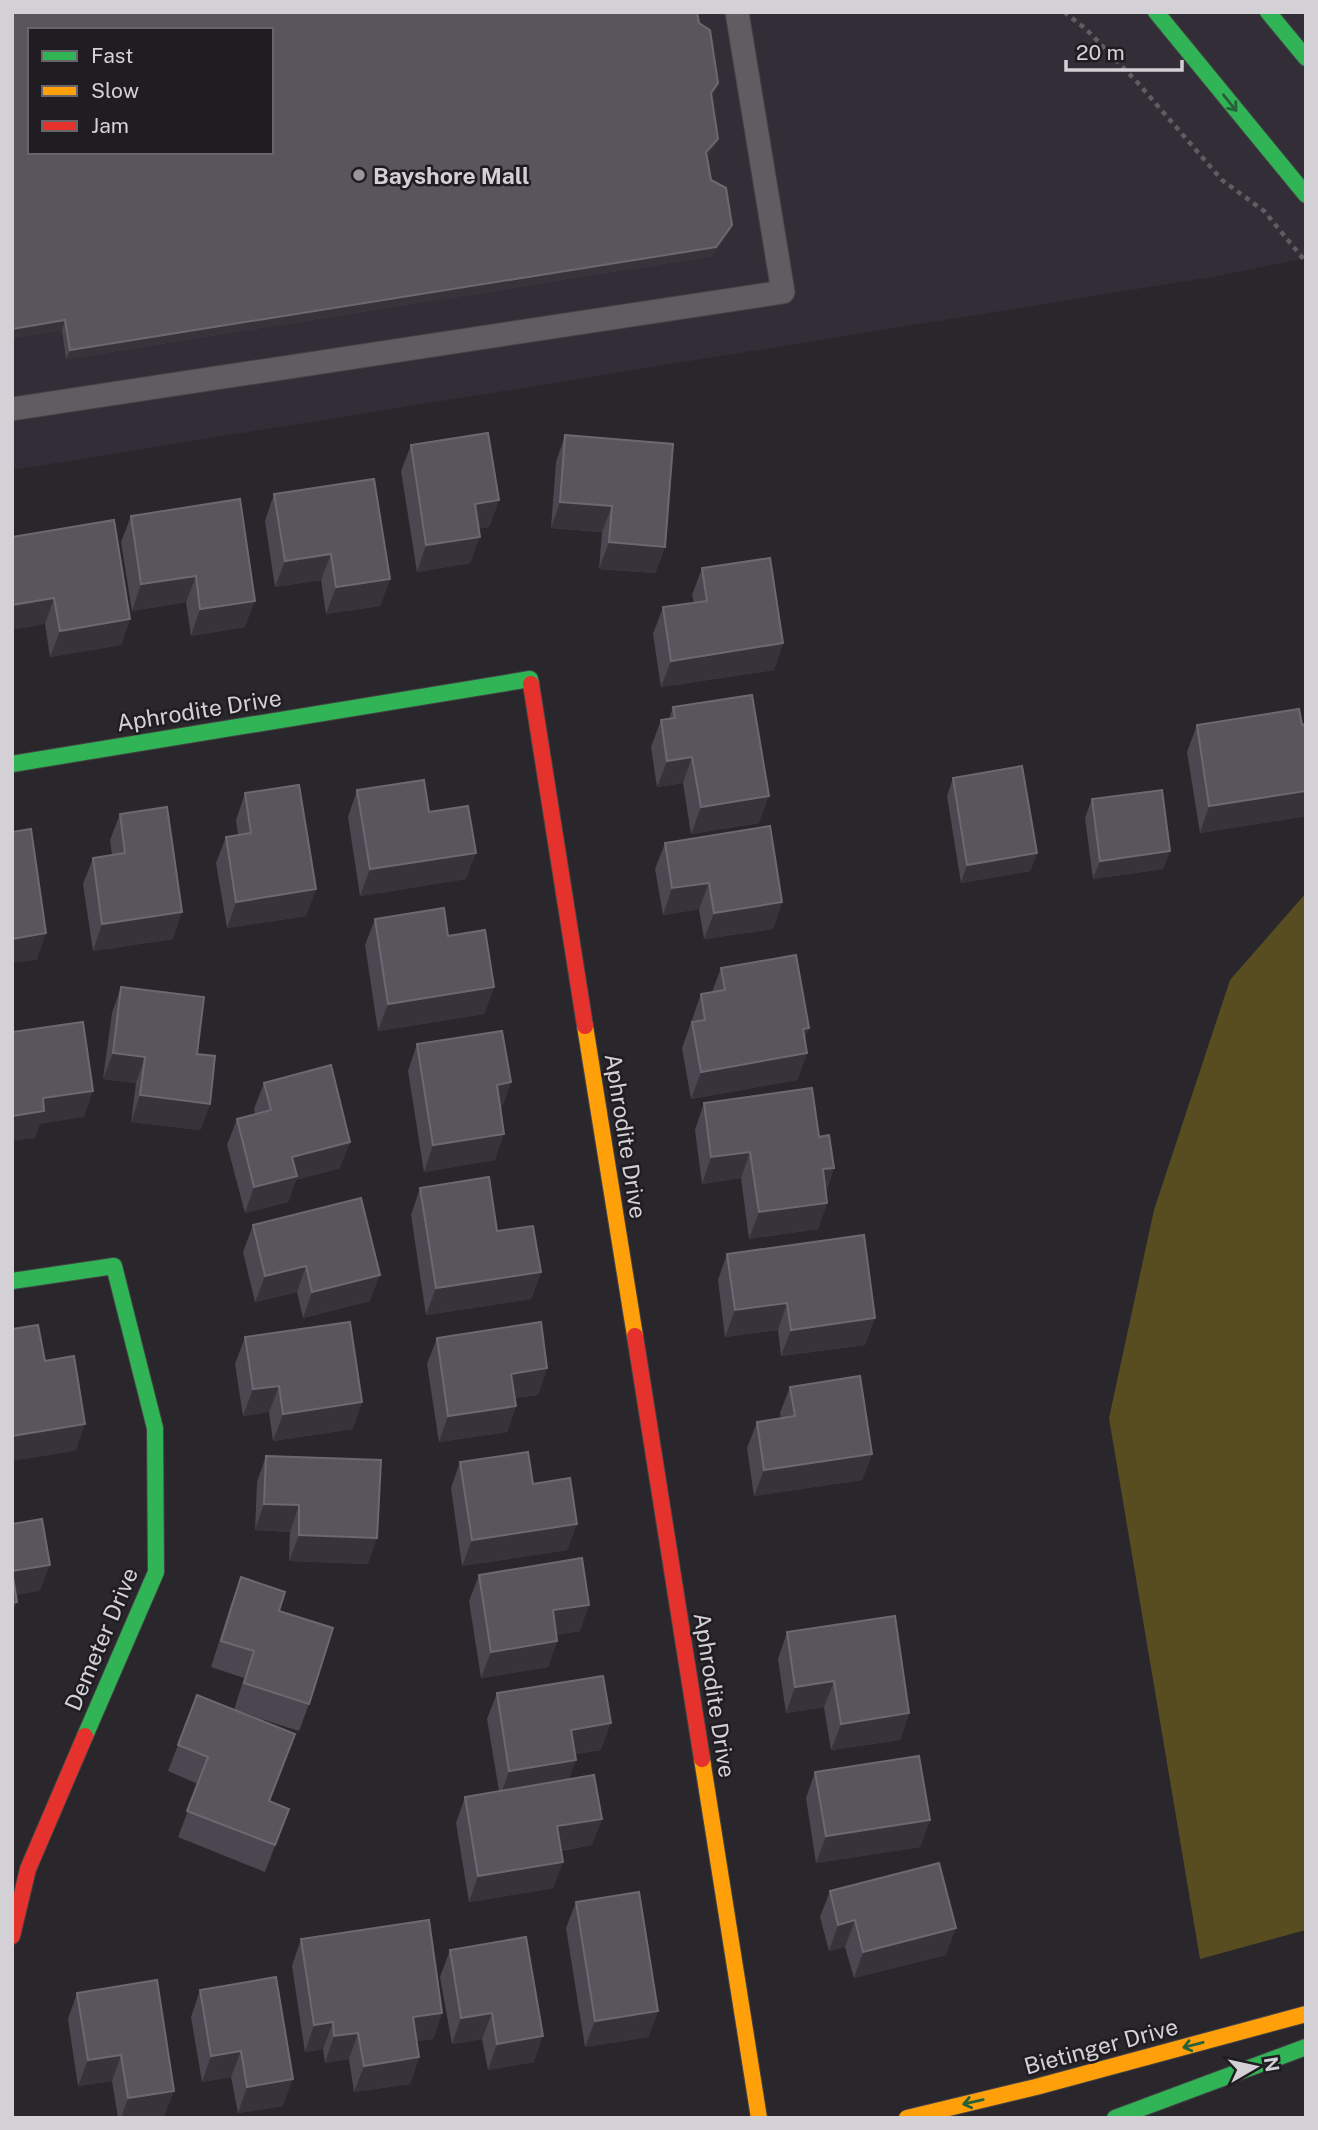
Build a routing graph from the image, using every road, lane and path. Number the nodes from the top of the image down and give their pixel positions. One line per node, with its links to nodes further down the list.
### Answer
1 (737, 12): 8 (lane)
2 (1064, 12): 7 (path)
3 (1156, 12): 6 (main road, one-way to 6)
4 (1268, 12): 5 (main road)
5 (1306, 58)
6 (1306, 195)
7 (1306, 261)
8 (12, 409)
9 (12, 764): 14 (main road, Aphrodite Drive)
10 (12, 1281): 11 (main road, Demeter Drive)
11 (12, 1936)
12 (1306, 2014): 15 (main road, Bietinger Drive, one-way to 15)
13 (1306, 2047): 16 (main road)
14 (760, 2118)
15 (907, 2118)
16 (1115, 2118)

